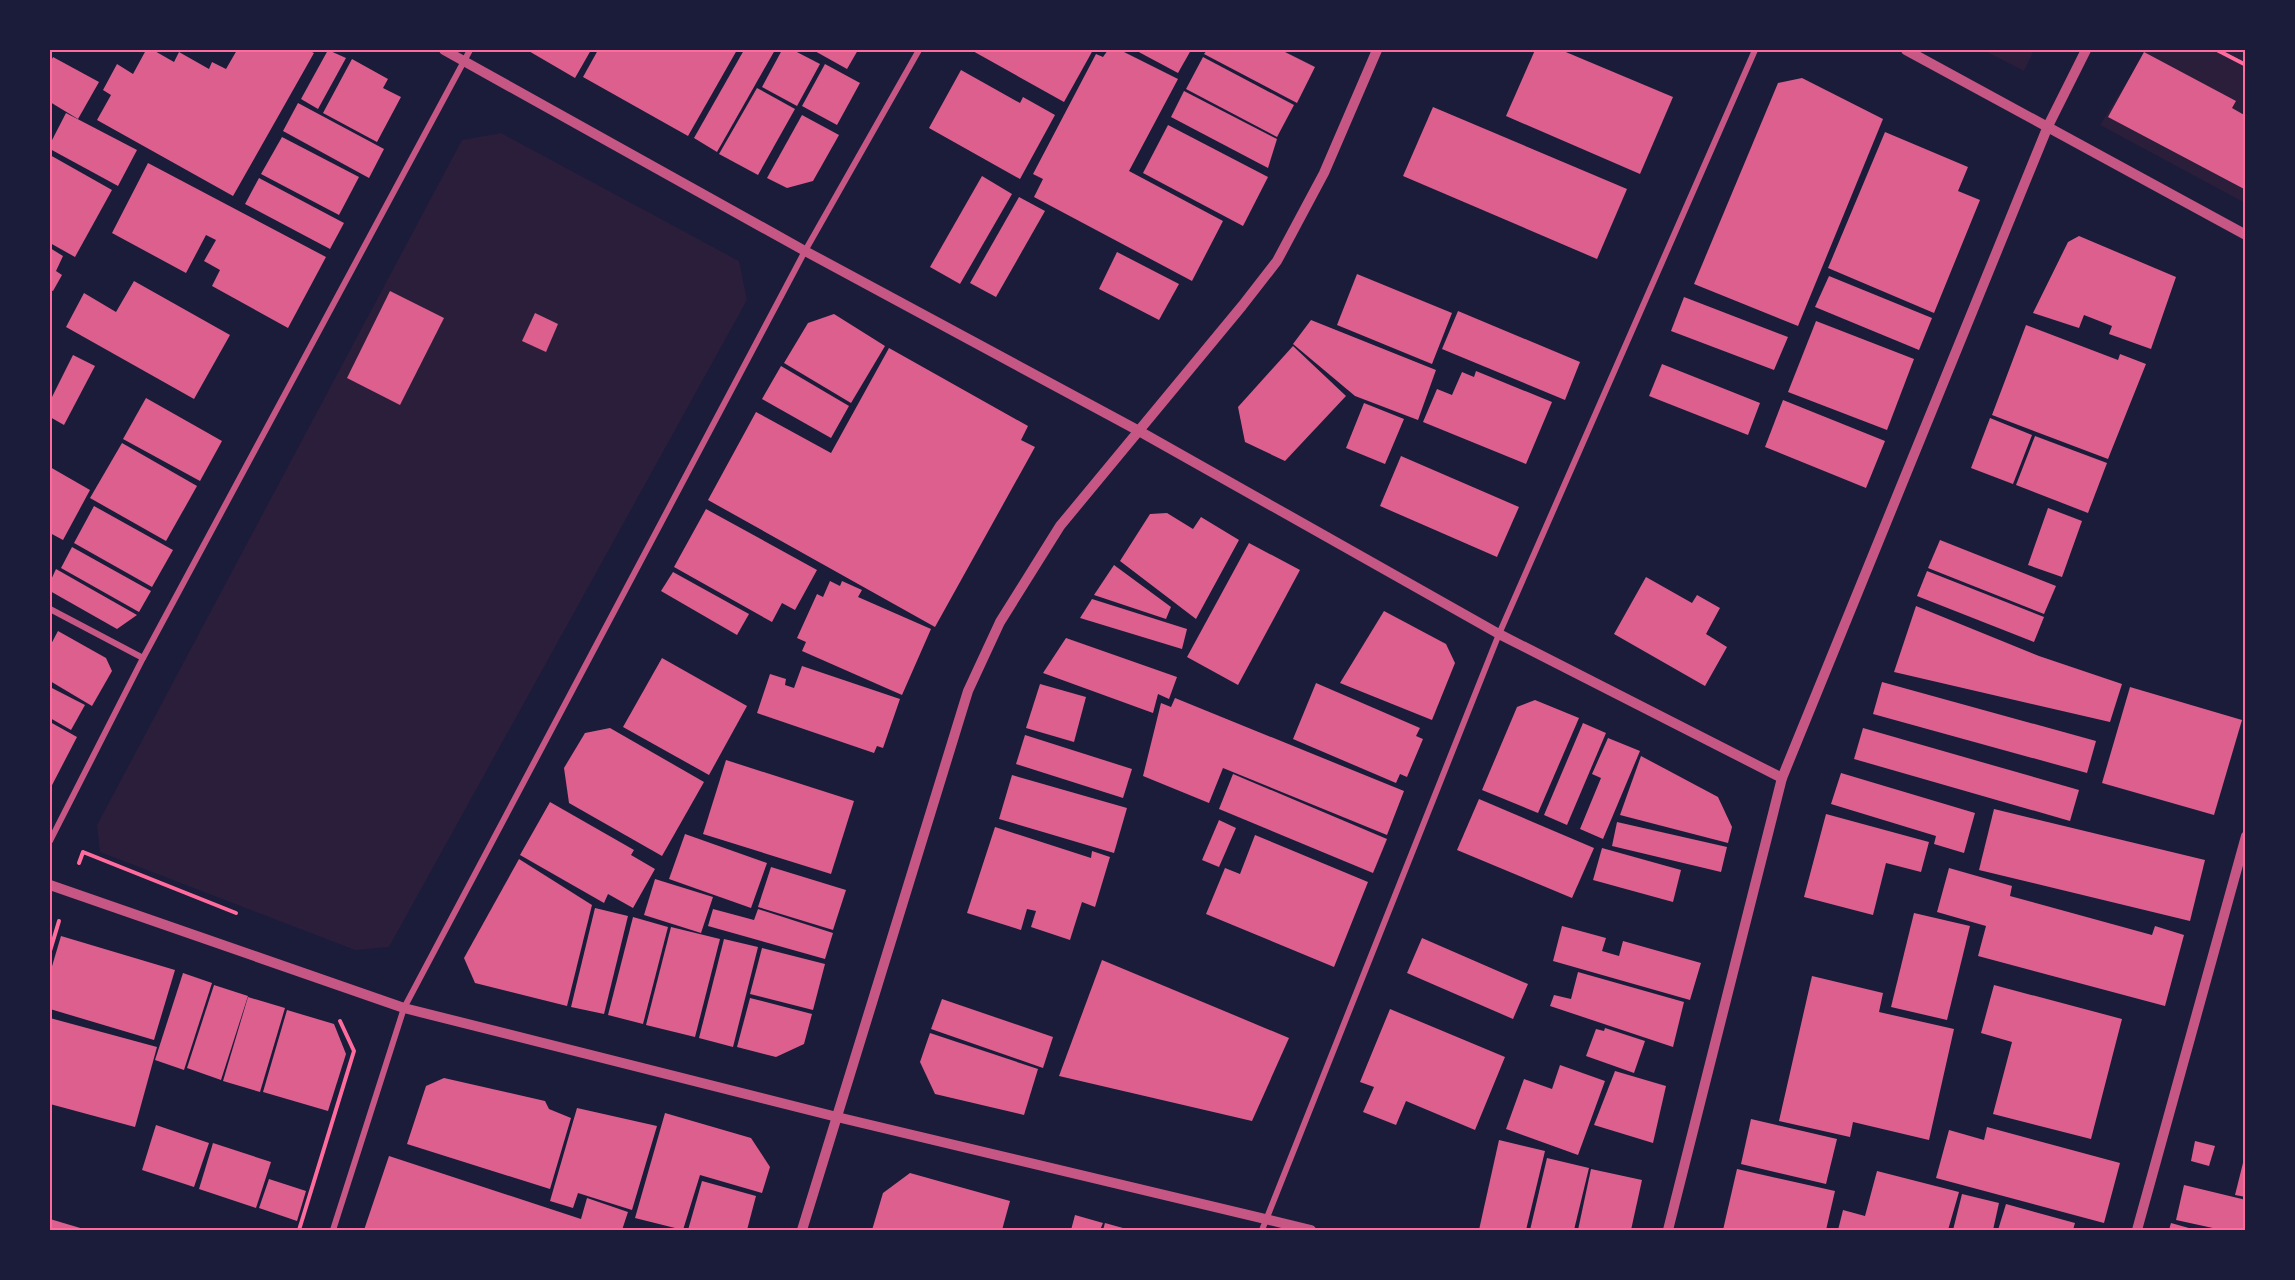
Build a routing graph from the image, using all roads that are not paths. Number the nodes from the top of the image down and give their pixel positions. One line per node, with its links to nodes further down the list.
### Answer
1 (444, 50): 8 (street)
2 (470, 50): 8 (street)
3 (919, 50): 11 (street)
4 (1377, 50): 12 (street)
5 (1755, 50): 14 (street)
6 (1906, 50): 9 (street)
7 (2086, 50): 9 (street)
8 (464, 60): 11 (street); 15 (street)
9 (2048, 126): 10 (street); 16 (street)
10 (2246, 235)
11 (805, 251): 12 (street); 20 (street)
12 (1138, 431): 14 (street); 21 (street)
13 (50, 609): 15 (street)
14 (1499, 634): 16 (street); 22 (street)
15 (143, 658): 18 (street)
16 (1782, 778): 26 (street)
17 (2246, 836): 27 (street)
18 (50, 841)
19 (50, 885): 20 (street)
20 (404, 1008): 21 (street); 23 (street)
21 (837, 1118): 22 (street); 24 (street)
22 (1264, 1225): 25 (street)
23 (333, 1230)
24 (802, 1230)
25 (1311, 1230)
26 (1668, 1230)
27 (2137, 1230)

